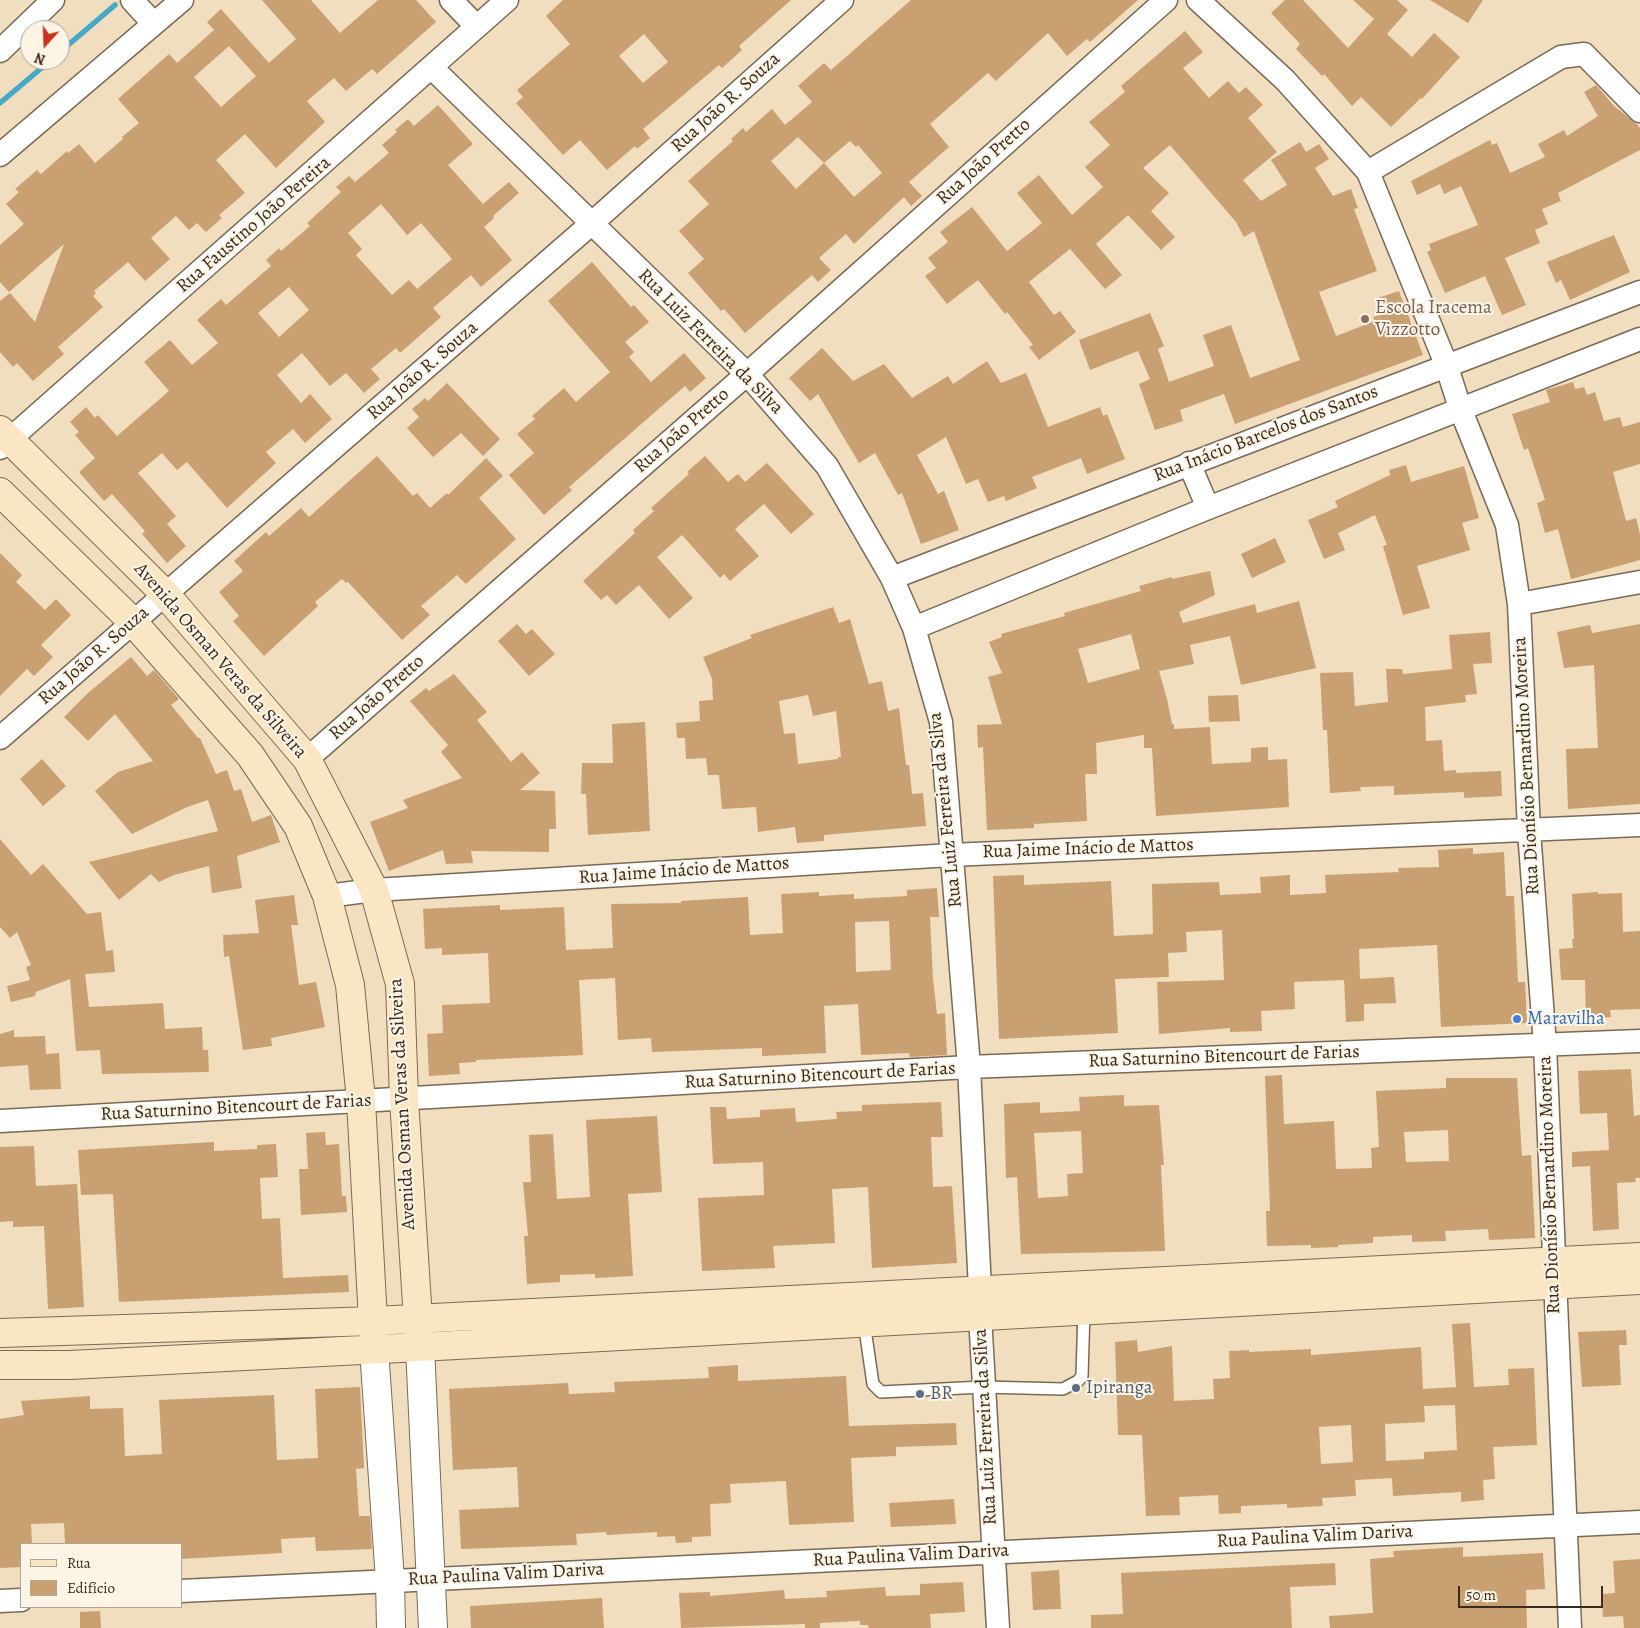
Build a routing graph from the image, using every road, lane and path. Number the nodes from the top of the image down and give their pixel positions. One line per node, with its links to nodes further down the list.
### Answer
1 (53, 0): 11 (street)
2 (132, 0): 9 (street)
3 (182, 0): 9 (street)
4 (451, 0): 10 (street)
5 (507, 0): 10 (street, Rua Faustino João Pereira)
6 (842, 0): 16 (street, Rua João R. Souza)
7 (1166, 0): 20 (street, Rua João Pretto)
8 (1198, 0): 15 (street, Rua Dionísio Bernardino Moreira)
9 (154, 24): 14 (street)
10 (476, 26): 12 (street, Rua Faustino João Pereira)
11 (0, 51)
12 (432, 68): 16 (street, Rua Luiz Ferreira da Silva); 22 (street, Rua Faustino João Pereira)
13 (1640, 111): 15 (street)
14 (0, 155)
15 (1368, 172): 19 (street, Rua Dionísio Bernardino Moreira)
16 (591, 224): 20 (street, Rua Luiz Ferreira da Silva); 28 (street, Rua João R. Souza)
17 (1640, 292): 19 (street, Rua Inácio Barcelos dos Santos)
18 (1640, 339): 21 (street)
19 (1446, 364): 21 (street, Rua Dionísio Bernardino Moreira); 23 (street, Rua Inácio Barcelos dos Santos)
20 (747, 374): 26 (street, Rua Luiz Ferreira da Silva); 33 (street, Rua João Pretto)
21 (1460, 408): 25 (street); 29 (street, Rua Dionísio Bernardino Moreira)
22 (3, 439): 28 (main road, Avenida Osman Veras da Silveira)
23 (1189, 463): 25 (street); 26 (street, Rua Inácio Barcelos dos Santos)
24 (0, 492): 30 (main road, Avenida Osman Veras da Silveira)
25 (1208, 508): 31 (street)
26 (892, 578): 31 (street, Rua Luiz Ferreira da Silva)
27 (1640, 582): 29 (street)
28 (166, 595): 30 (street, Rua João R. Souza); 33 (main road, Avenida Osman Veras da Silveira)
29 (1519, 604): 35 (street, Rua Dionísio Bernardino Moreira)
30 (132, 621): 32 (street, Rua João R. Souza); 38 (main road, Avenida Osman Veras da Silveira)
31 (914, 628): 36 (street, Rua Luiz Ferreira da Silva)
32 (0, 738)
33 (307, 759): 37 (main road, Avenida Osman Veras da Silveira)
34 (1640, 825): 35 (street, Rua Jaime Inácio de Mattos)
35 (1529, 831): 36 (street, Rua Jaime Inácio de Mattos); 40 (street, Rua Dionísio Bernardino Moreira)
36 (951, 854): 37 (street, Rua Jaime Inácio de Mattos); 41 (street, Rua Luiz Ferreira da Silva)
37 (374, 890): 38 (street, Rua Jaime Inácio de Mattos); 42 (main road, Avenida Osman Veras da Silveira)
38 (327, 896): 43 (main road, Avenida Osman Veras da Silveira)
39 (1640, 1041): 40 (street, Rua Saturnino Bitencourt de Farias)
40 (1545, 1045): 41 (street, Rua Saturnino Bitencourt de Farias); 46 (street, Rua Dionísio Bernardino Moreira)
41 (969, 1067): 42 (street, Rua Saturnino Bitencourt de Farias); 48 (street, Rua Luiz Ferreira da Silva)
42 (404, 1099): 43 (street, Rua Saturnino Bitencourt de Farias); 51 (main road, Avenida Osman Veras da Silveira)
43 (361, 1101): 44 (street, Rua Saturnino Bitencourt de Farias); 52 (main road, Avenida Osman Veras da Silveira)
44 (0, 1121)
45 (1640, 1256): 46 (main road)
46 (1553, 1272): 47 (main road); 48 (main road); 49 (main road); 60 (street, Rua Dionísio Bernardino Moreira)
47 (1640, 1280)
48 (980, 1289): 51 (main road)
49 (1084, 1310): 50 (main road); 58 (lane)
50 (980, 1316): 53 (main road); 58 (street, Rua Luiz Ferreira da Silva)
51 (416, 1317): 52 (main road); 55 (main road, Avenida Osman Veras da Silveira)
52 (374, 1321): 54 (main road); 56 (main road, Avenida Osman Veras da Silveira)
53 (864, 1322): 55 (main road); 58 (lane)
54 (0, 1333)
55 (420, 1347): 56 (main road); 62 (street)
56 (374, 1349): 57 (main road); 63 (street)
57 (0, 1364)
58 (983, 1387): 61 (street, Rua Luiz Ferreira da Silva)
59 (1640, 1522): 60 (street, Rua Paulina Valim Dariva)
60 (1565, 1525): 61 (street, Rua Paulina Valim Dariva); 70 (street, Rua Dionísio Bernardino Moreira)
61 (993, 1552): 62 (street, Rua Paulina Valim Dariva); 69 (street, Rua Luiz Ferreira da Silva)
62 (431, 1579): 63 (street, Rua Paulina Valim Dariva); 68 (street)
63 (390, 1580): 64 (street, Rua Paulina Valim Dariva); 67 (street)
64 (182, 1591)
65 (20, 1600): 66 (street)
66 (0, 1601)
67 (391, 1628)
68 (433, 1628)
69 (998, 1628)
70 (1570, 1628)

